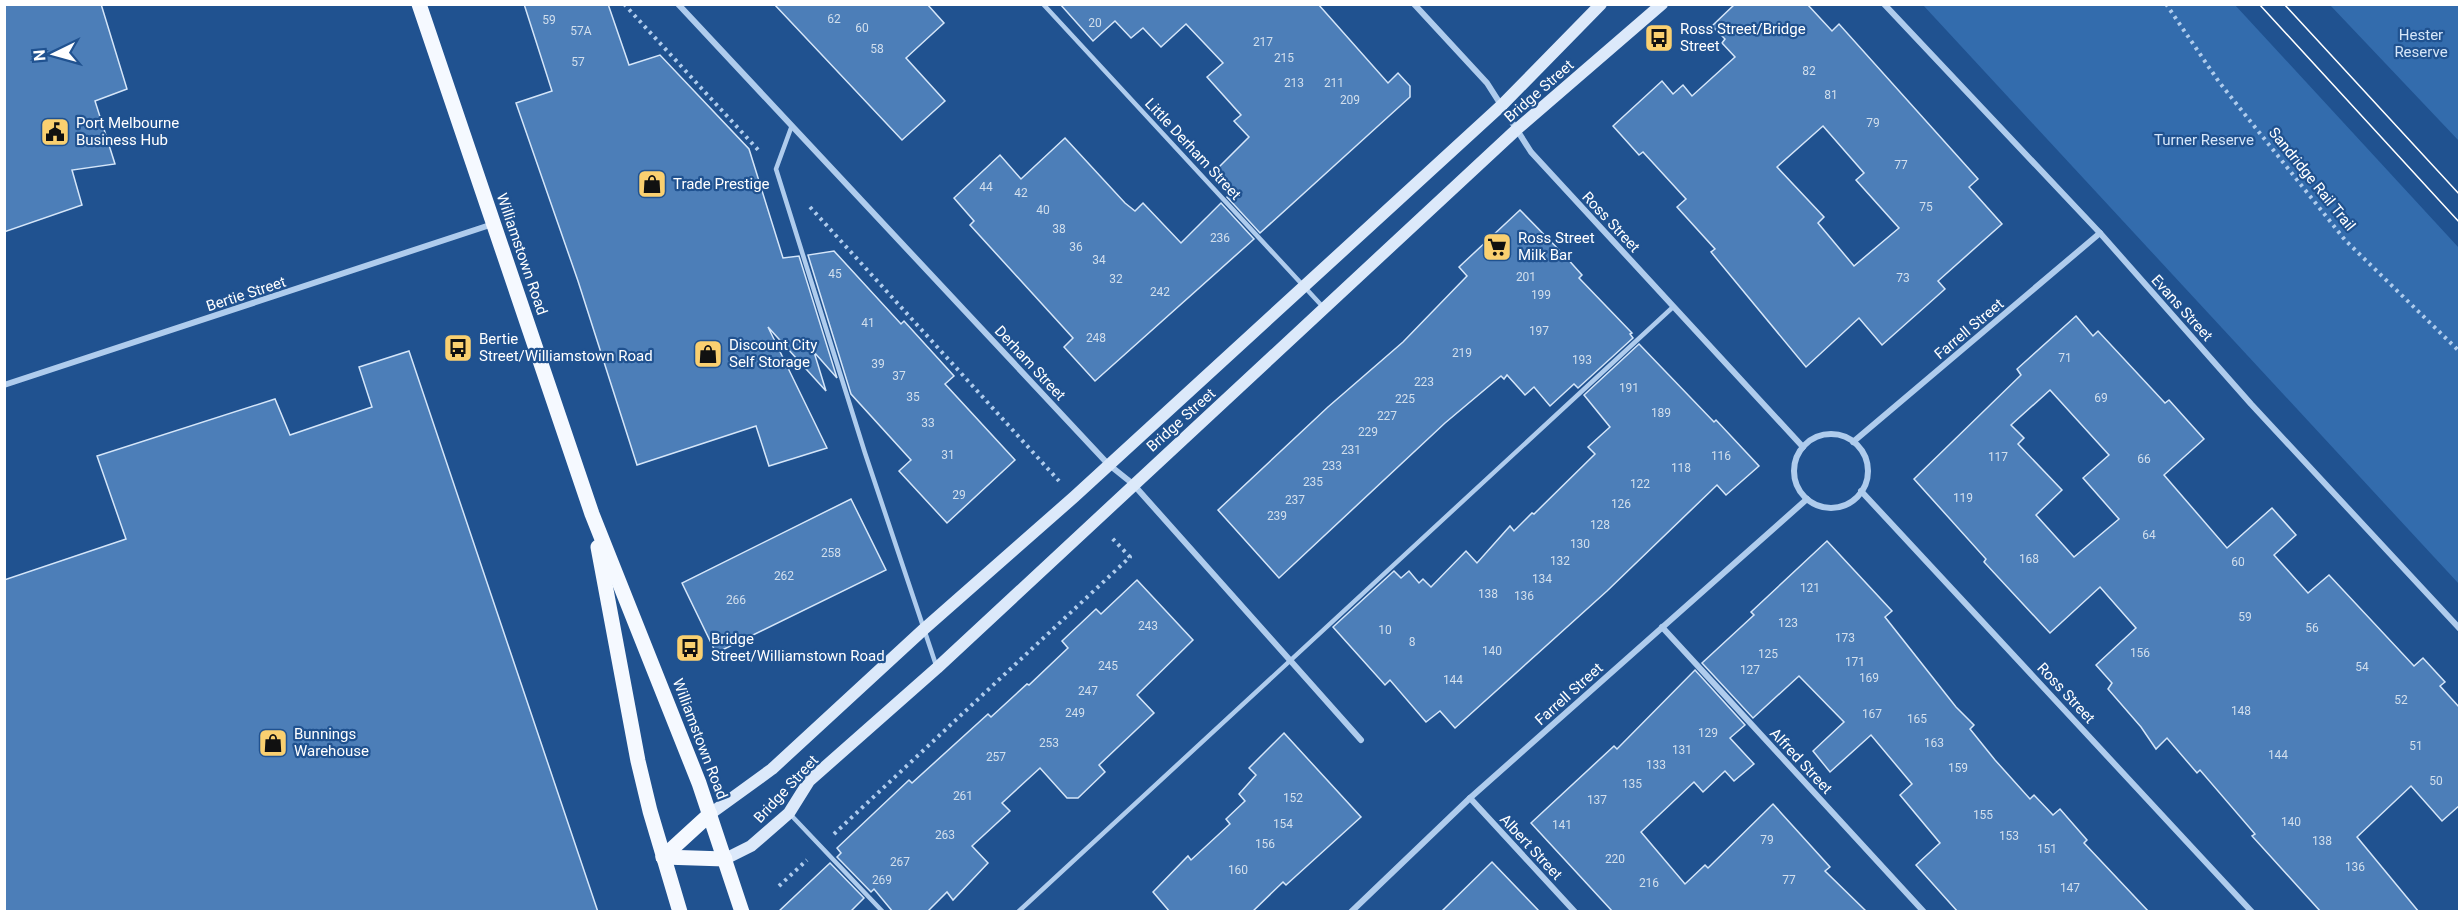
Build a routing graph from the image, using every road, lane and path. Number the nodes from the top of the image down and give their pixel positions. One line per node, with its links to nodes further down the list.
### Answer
1 (419, 4): 15 (main road, Williamstown Road)
2 (624, 4): 13 (path)
3 (678, 4): 11 (street, Derham Street)
4 (1043, 4): 17 (lane, Little Derham Street)
5 (1414, 4): 10 (street, Ross Street)
6 (1601, 4): 10 (street, Bridge Street)
7 (1662, 4): 12 (street, Bridge Street)
8 (1884, 4): 16 (street, Evans Street)
9 (2166, 4): 20 (path, Sandridge Rail Trail)
10 (1502, 105): 12 (street, Ross Street); 17 (street, Bridge Street)
11 (791, 128): 13 (lane); 24 (street, Derham Street)
12 (1516, 130): 18 (street, Ross Street); 19 (street, Bridge Street)
13 (776, 169): 32 (lane)
14 (807, 204): 27 (path)
15 (493, 224): 21 (street, Bertie Street); 29 (main road, Williamstown Road)
16 (2100, 233): 22 (street, Farrell Street); 33 (street, Evans Street)
17 (1302, 285): 19 (lane, Little Derham Street); 24 (street, Bridge Street)
18 (1673, 307): 23 (street, Ross Street); 34 (lane)
19 (1325, 309): 25 (street, Bridge Street)
20 (2460, 352)
21 (4, 385)
22 (1853, 442): 23 (street); 26 (street)
23 (1803, 447): 28 (street)
24 (1108, 464): 25 (street, Derham Street); 27 (street, Bridge Street)
25 (1133, 484): 30 (street, Bridge Street); 34 (street, Derham Street)
26 (1861, 491): 28 (street); 51 (street, Ross Street)
27 (1074, 497): 32 (street, Bridge Street)
28 (1807, 500): 31 (street, Farrell Street)
29 (592, 514): 39 (main road, Williamstown Road); 41 (main road, Williamstown Road)
30 (1095, 519): 35 (street, Bridge Street); 40 (path)
31 (1662, 627): 37 (street, Farrell Street); 50 (street, Alfred Street)
32 (924, 629): 35 (lane); 39 (street, Bridge Street)
33 (2460, 629)
34 (1290, 660): 36 (street, Derham Street); 47 (lane)
35 (937, 668): 38 (street, Bridge Street)
36 (1361, 740)
37 (1470, 798): 48 (street, Farrell Street); 49 (street, Albert Street)
38 (789, 813): 40 (lane); 42 (street, Bridge Street)
39 (710, 814): 41 (main road); 42 (main road, Williamstown Road)
40 (821, 846): 43 (path); 46 (lane)
41 (663, 857): 42 (main road); 44 (main road, Williamstown Road)
42 (725, 859): 45 (main road, Williamstown Road)
43 (779, 886)
44 (680, 912)
45 (742, 912)
46 (883, 912)
47 (1018, 912)
48 (1351, 912)
49 (1575, 912)
50 (1924, 912)
51 (2252, 912)

